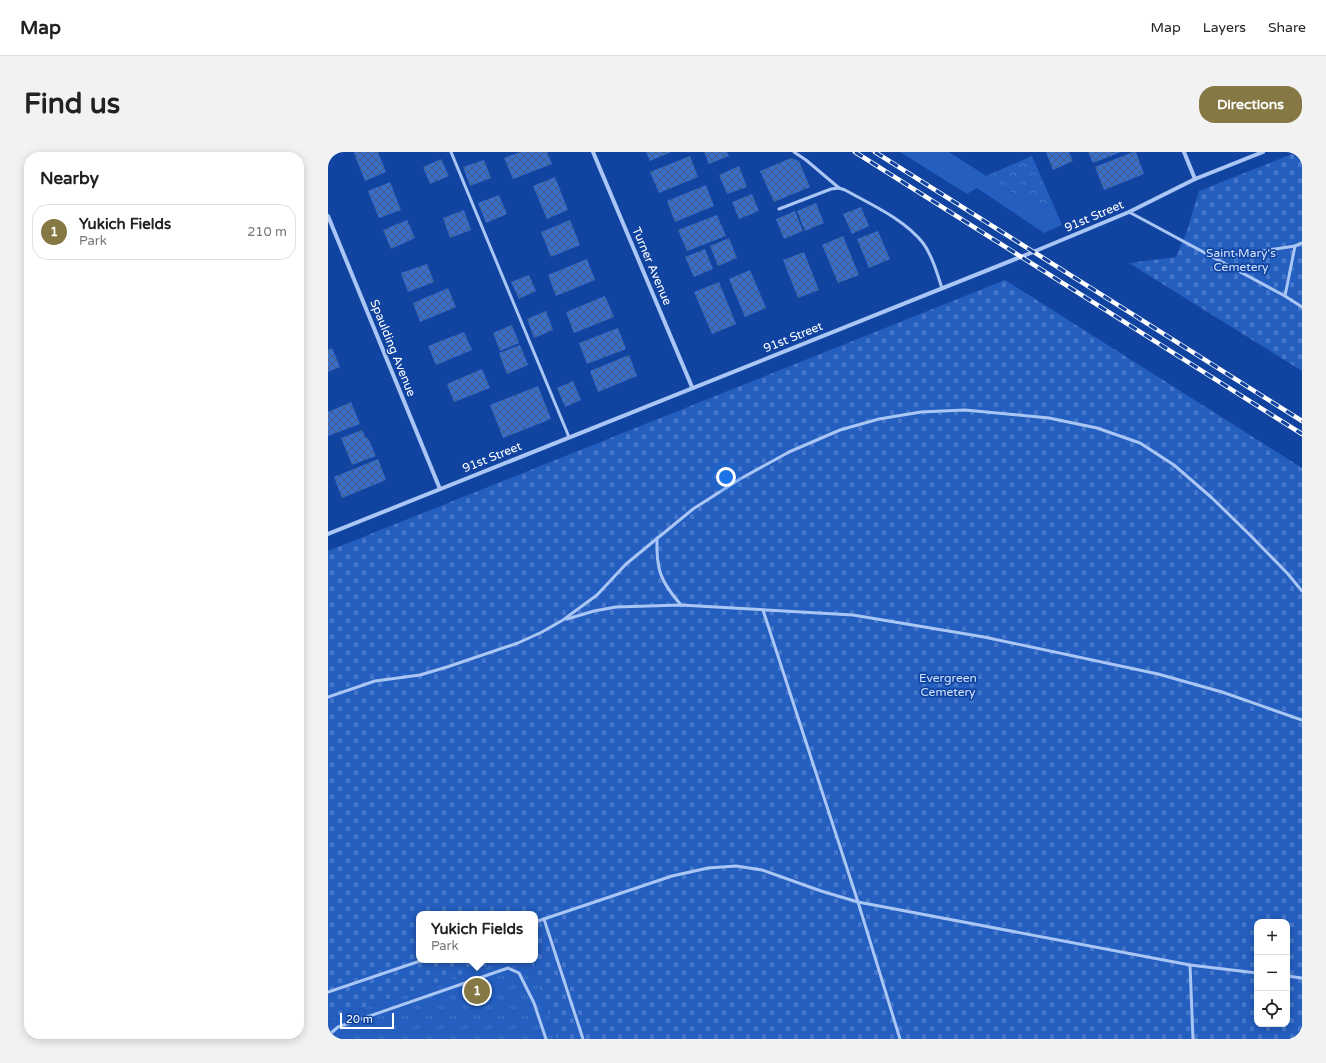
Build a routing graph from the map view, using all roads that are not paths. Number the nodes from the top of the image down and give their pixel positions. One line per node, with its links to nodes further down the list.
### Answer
1 (451, 152): 18 (lane)
2 (593, 152): 17 (street, Turner Avenue)
3 (794, 152): 7 (lane)
4 (1184, 152): 6 (street)
5 (1263, 152): 6 (street, 91st Street)
6 (1195, 179): 9 (street, 91st Street)
7 (839, 188): 8 (lane); 14 (lane)
8 (779, 209)
9 (1129, 212): 13 (lane); 14 (street, 91st Street)
10 (328, 216): 19 (street, Spaulding Avenue)
11 (1302, 243): 12 (lane)
12 (1295, 246): 13 (lane); 15 (lane)
13 (1215, 258): 15 (lane)
14 (942, 288): 17 (street, 91st Street)
15 (1285, 296): 16 (lane)
16 (1302, 307)
17 (692, 387): 18 (street, 91st Street)
18 (569, 437): 19 (street, 91st Street)
19 (440, 489): 20 (street, 91st Street)
20 (328, 534)
21 (657, 537): 22 (lane); 23 (lane); 25 (lane)
22 (1302, 591)
23 (681, 605): 24 (lane); 25 (lane)
24 (763, 610): 27 (lane); 28 (lane)
25 (564, 620): 26 (lane)
26 (328, 697)
27 (1302, 720)
28 (858, 902): 29 (lane); 32 (lane); 40 (lane)
29 (544, 919): 30 (lane); 39 (lane)
30 (538, 921)
31 (416, 962): 36 (lane)
32 (1190, 965): 33 (lane); 41 (lane)
33 (1254, 973)
34 (1290, 976): 35 (lane)
35 (1302, 978)
36 (328, 992)
37 (332, 1039): 38 (lane)
38 (546, 1039)
39 (583, 1039)
40 (900, 1039)
41 (1193, 1039)

